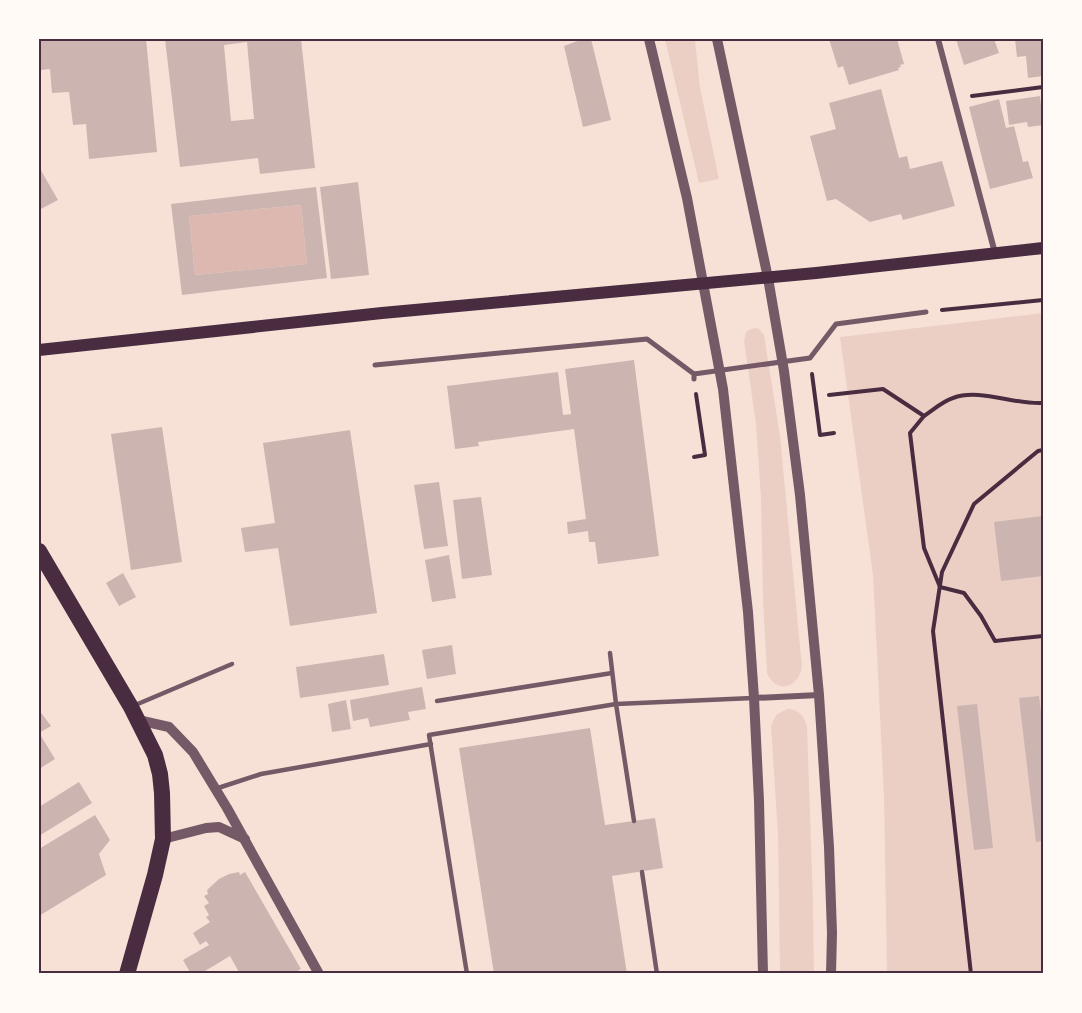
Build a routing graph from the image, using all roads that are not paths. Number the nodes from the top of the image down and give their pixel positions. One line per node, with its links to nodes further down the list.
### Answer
1 (649, 39): 7 (street)
2 (717, 39): 6 (street)
3 (938, 39): 5 (street)
4 (1043, 248): 5 (main road)
5 (995, 253): 6 (main road)
6 (768, 278): 7 (main road); 15 (street)
7 (704, 284): 9 (main road); 16 (street)
8 (926, 312): 10 (street)
9 (39, 350)
10 (375, 365)
11 (39, 551): 19 (highway)
12 (610, 653): 14 (lane)
13 (232, 664): 19 (lane)
14 (612, 673): 17 (lane); 18 (lane)
15 (819, 695): 16 (street); 31 (street)
16 (754, 698): 18 (lane); 30 (street)
17 (437, 701)
18 (616, 704): 20 (lane); 22 (lane)
19 (134, 713): 21 (street); 23 (highway)
20 (431, 744): 21 (lane); 28 (lane)
21 (215, 789): 24 (street)
22 (634, 821)
23 (163, 839): 24 (street); 26 (highway)
24 (245, 839): 27 (street)
25 (642, 872): 29 (lane)
26 (127, 974)
27 (319, 974)
28 (467, 974)
29 (657, 974)
30 (763, 974)
31 (831, 974)

